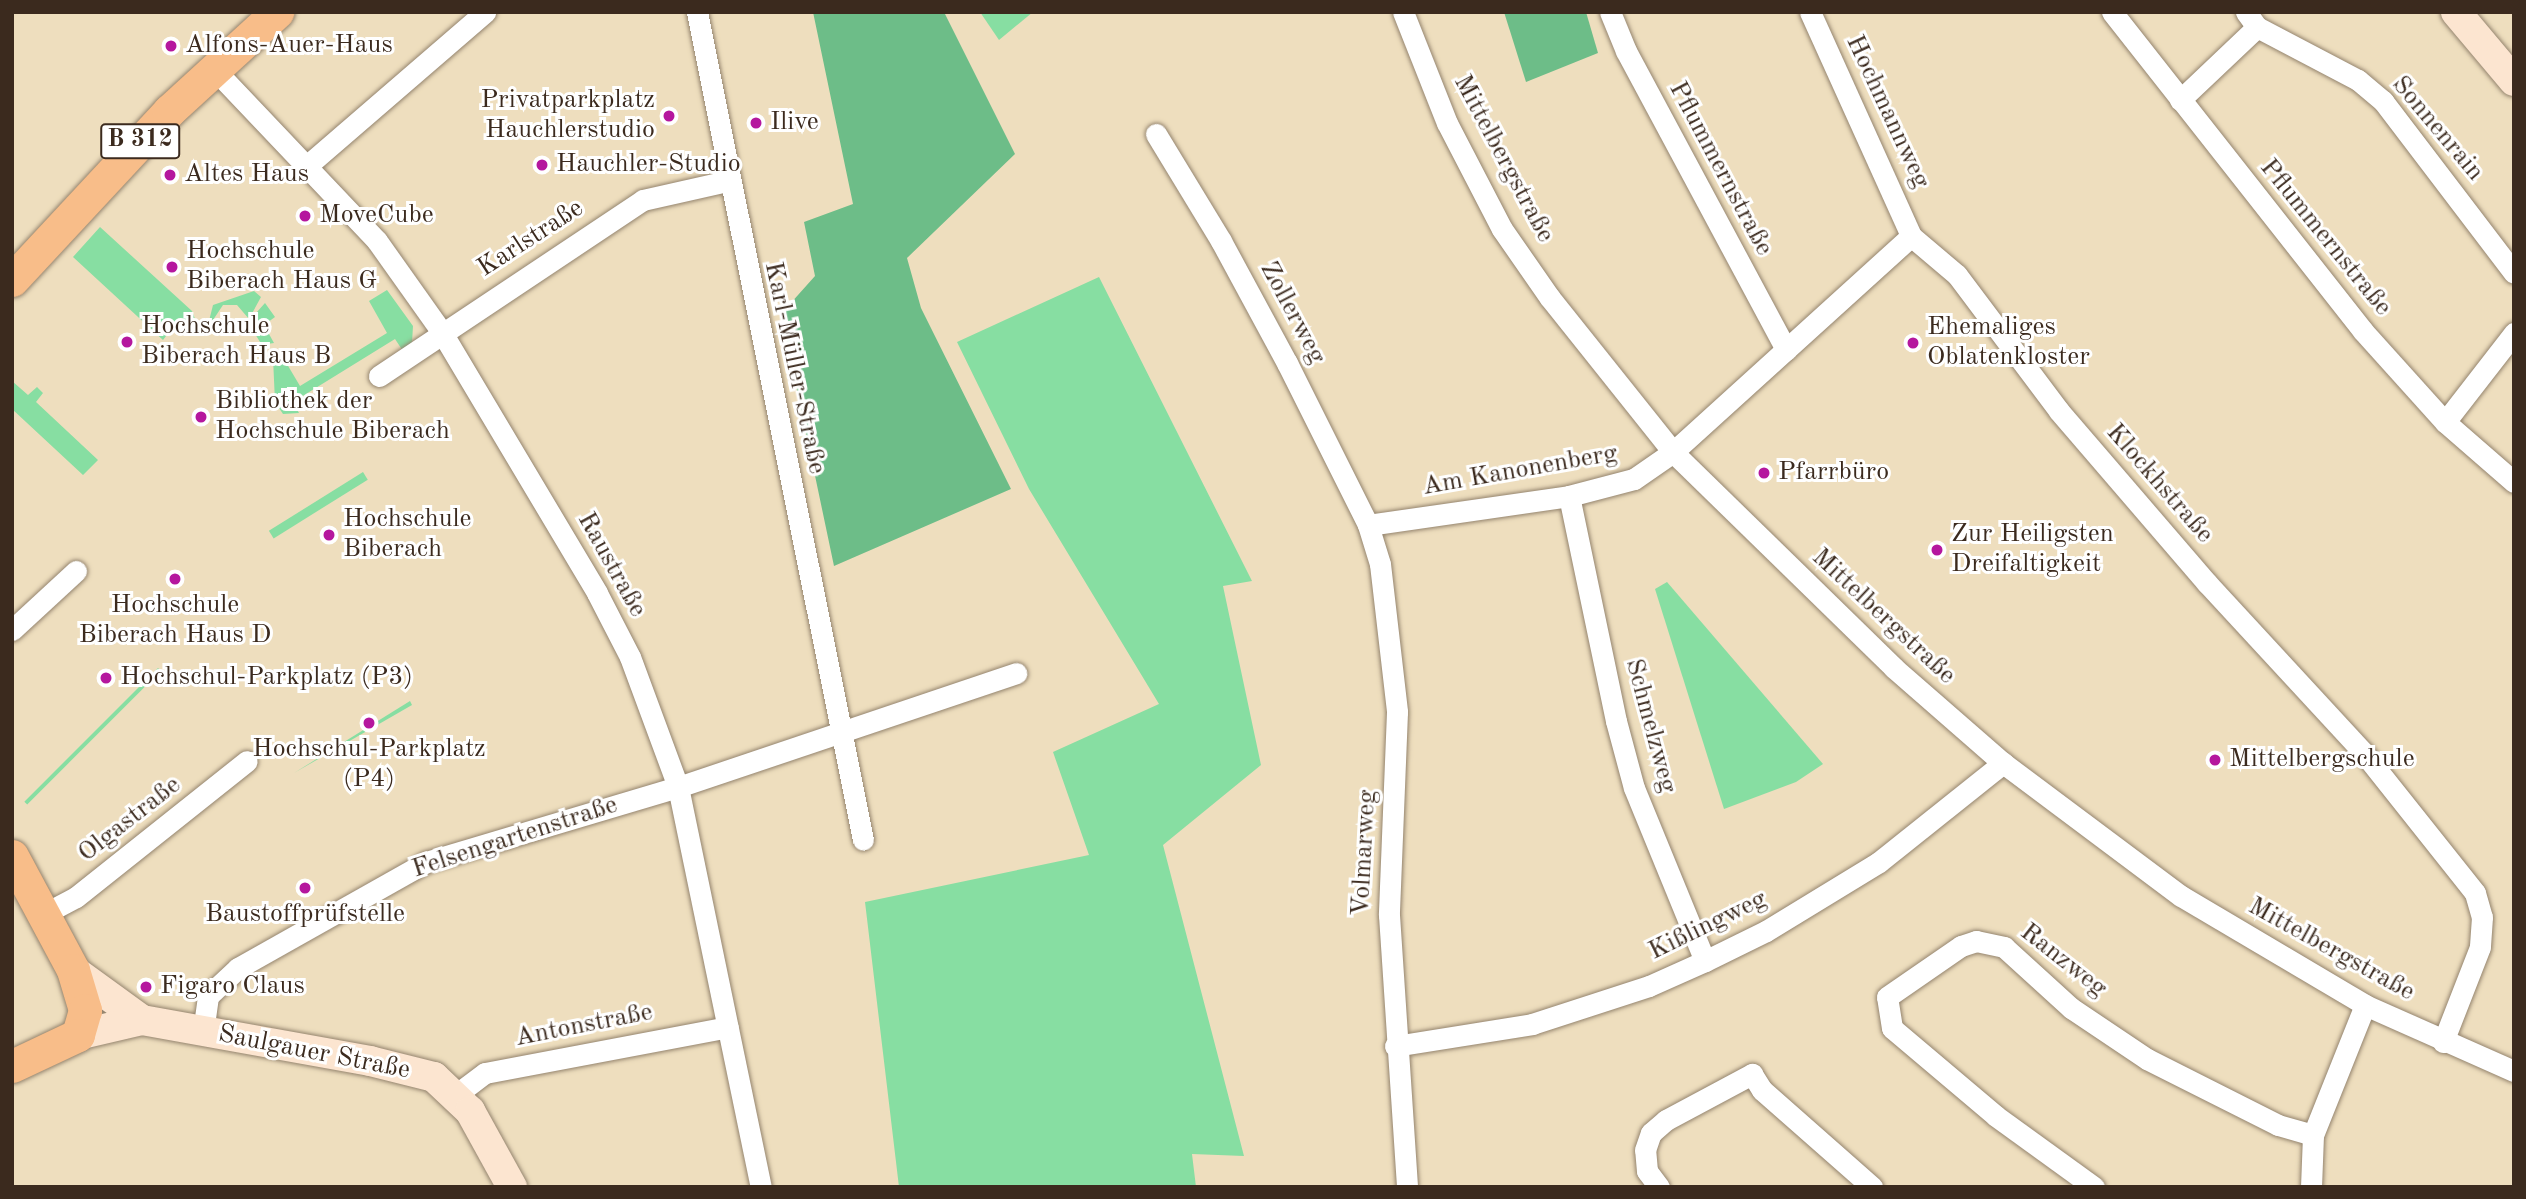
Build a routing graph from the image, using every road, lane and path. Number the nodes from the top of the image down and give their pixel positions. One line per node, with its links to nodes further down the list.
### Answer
1 (277, 12): 10 (main road, B 312)
2 (485, 12): 14 (street)
3 (696, 12): 15 (street, Karl-Müller-Straße)
4 (1403, 12): 24 (street, Mittelbergstraße)
5 (1610, 12): 21 (street, Pflummernstraße)
6 (1810, 12): 16 (street, Hochmannweg)
7 (2112, 12): 12 (street, Pflummernstraße)
8 (2456, 12): 11 (main road)
9 (2252, 20): 12 (street, Sonnenrain); 17 (street, Sonnenrain)
10 (213, 68): 14 (street, Raustraße); 18 (main road, B 312)
11 (2514, 81)
12 (2180, 100): 23 (street, Pflummernstraße)
13 (1156, 134): 27 (street, Zollerweg)
14 (309, 164): 19 (street, Raustraße)
15 (727, 181): 19 (street, Karlstraße); 31 (street, Karl-Müller-Straße)
16 (1911, 236): 21 (street); 45 (street, Klockhstraße)
17 (2514, 272)
18 (12, 280)
19 (441, 331): 22 (street, Karlstraße); 34 (street, Raustraße)
20 (2514, 333): 23 (street)
21 (1786, 349): 24 (street)
22 (379, 376)
23 (2445, 422): 25 (street, Pflummernstraße)
24 (1673, 452): 26 (street, Am Kanonenberg); 33 (street, Mittelbergstraße)
25 (2514, 482)
26 (1569, 496): 27 (street, Am Kanonenberg); 38 (street, Schmelzweg)
27 (1368, 524): 46 (street, Volmarweg)
28 (76, 571): 29 (street)
29 (12, 630)
30 (1016, 673): 31 (street)
31 (841, 734): 34 (street, Felsengartenstraße); 35 (street, Karl-Müller-Straße)
32 (247, 761): 37 (street, Olgastraße)
33 (2003, 763): 38 (street, Kißlingweg); 40 (street, Mittelbergstraße)
34 (678, 787): 42 (street, Raustraße); 43 (street, Felsengartenstraße)
35 (863, 840)
36 (12, 856): 37 (main road)
37 (43, 915): 39 (main road)
38 (1705, 961): 46 (street, Kißlingweg)
39 (73, 971): 41 (main road); 44 (main road)
40 (2365, 1005): 45 (street, Mittelbergstraße); 50 (street)
41 (142, 1020): 43 (main road, Saulgauer Straße); 44 (main road)
42 (727, 1027): 49 (street, Antonstraße); 53 (street, Raustraße)
43 (203, 1031): 49 (main road, Saulgauer Straße)
44 (78, 1035): 47 (main road)
45 (2443, 1042): 48 (street, Mittelbergstraße)
46 (1395, 1046): 54 (street, Volmarweg)
47 (12, 1066)
48 (2514, 1071)
49 (457, 1094): 52 (main road, Saulgauer Straße)
50 (2313, 1135): 51 (street); 57 (street, Ranzweg)
51 (2310, 1186)
52 (512, 1187)
53 (761, 1187)
54 (1407, 1187)
55 (1659, 1187): 56 (street)
56 (1872, 1187)
57 (2094, 1187)

